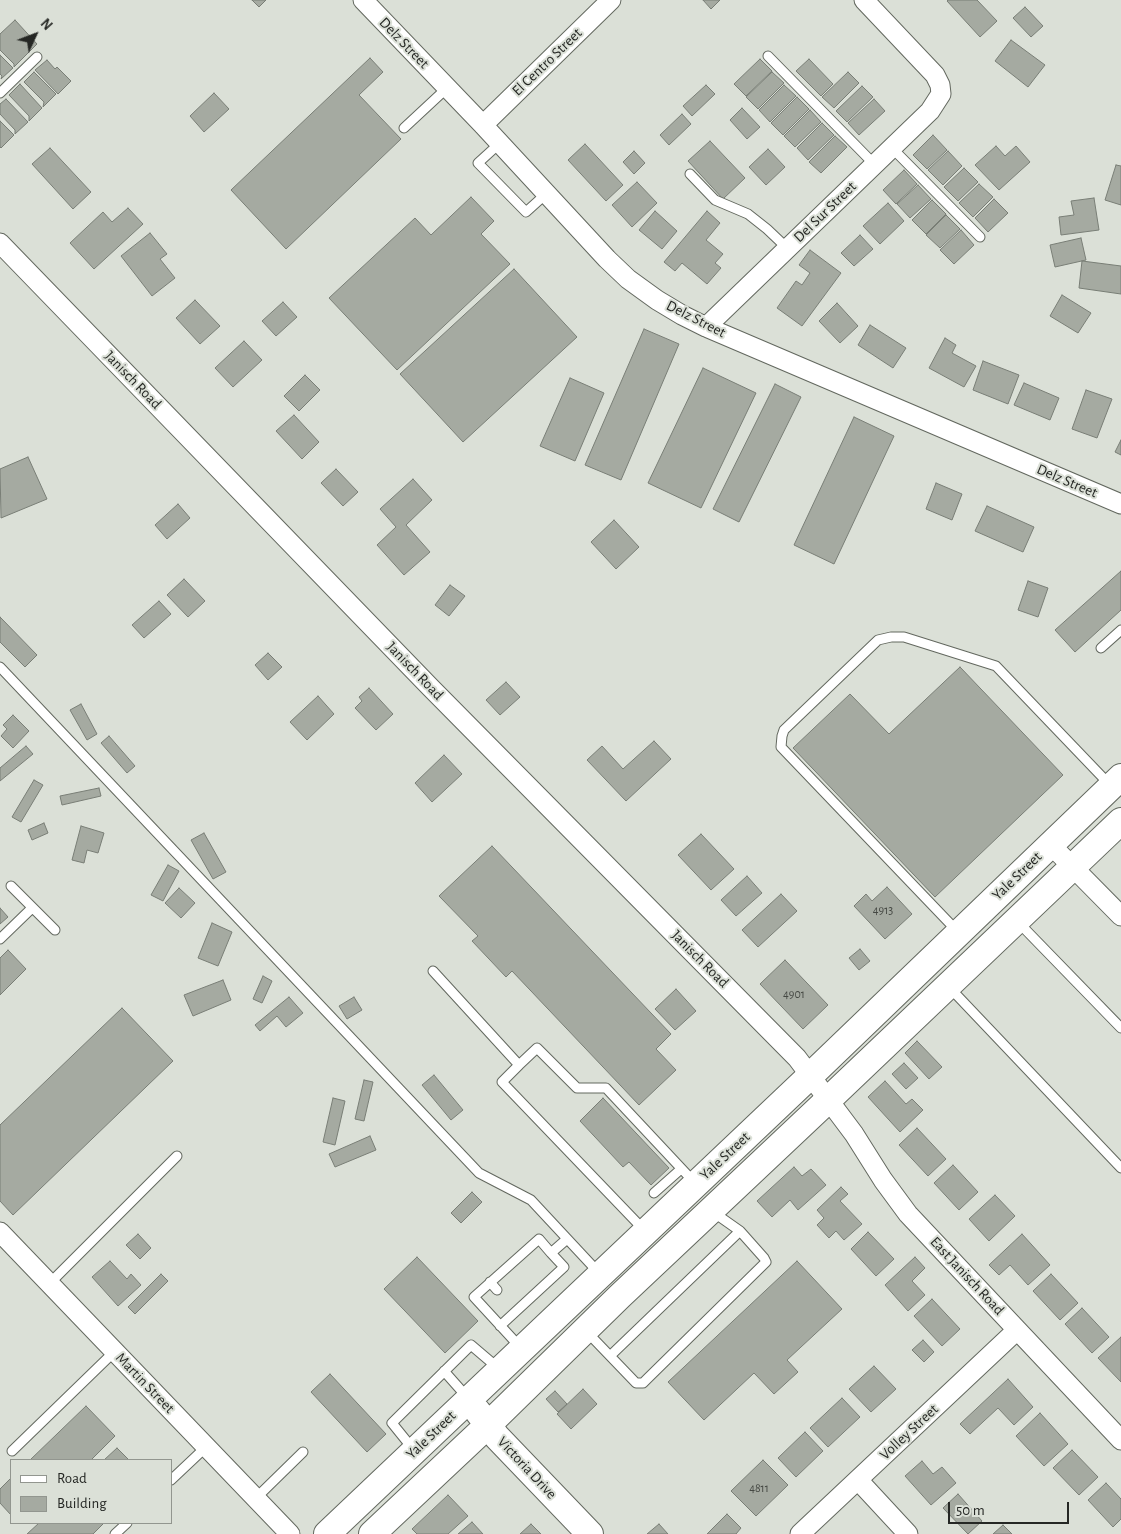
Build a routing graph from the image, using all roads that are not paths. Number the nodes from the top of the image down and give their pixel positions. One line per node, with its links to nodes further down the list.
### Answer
1 (363, 0): 6 (street, Delz Street)
2 (611, 0): 8 (street, El Centro Street)
3 (864, 0): 11 (street, Del Sur Street)
4 (768, 56): 12 (lane)
5 (37, 57): 7 (lane)
6 (447, 88): 8 (street, Delz Street); 9 (lane)
7 (0, 93)
8 (483, 125): 10 (street, Delz Street)
9 (404, 128)
10 (500, 143): 14 (street, Delz Street); 14 (lane)
11 (892, 148): 12 (street, Del Sur Street); 15 (lane)
12 (874, 164): 17 (street, Del Sur Street)
13 (690, 174): 17 (lane)
14 (547, 193): 18 (street, Delz Street)
15 (980, 238)
16 (0, 243): 38 (street, Janisch Road)
17 (787, 248): 18 (street, Del Sur Street)
18 (706, 327): 19 (street, Delz Street)
19 (1121, 504)
20 (1121, 630): 21 (lane)
21 (1101, 648)
22 (0, 667): 48 (lane)
23 (1116, 782): 25 (main road, Yale Street); 32 (lane)
24 (1121, 821): 26 (main road, Yale Street)
25 (1050, 844): 26 (street); 32 (main road, Yale Street)
26 (1073, 867): 29 (street); 30 (main road, Yale Street)
27 (11, 886): 28 (lane)
28 (32, 908): 31 (lane); 33 (lane)
29 (1121, 916)
30 (1017, 921): 35 (main road, Yale Street); 36 (lane)
31 (55, 930)
32 (958, 933): 38 (main road, Yale Street)
33 (0, 939)
34 (433, 971): 37 (lane)
35 (948, 986): 39 (main road, Yale Street); 41 (lane)
36 (1121, 1028)
37 (519, 1065): 42 (lane); 47 (lane)
38 (810, 1076): 39 (street, Janisch Road); 42 (main road, Yale Street)
39 (828, 1100): 44 (main road, Yale Street); 63 (street, East Janisch Road)
40 (177, 1156): 54 (lane)
41 (1121, 1168)
42 (689, 1176): 43 (lane); 47 (main road, Yale Street)
43 (654, 1193)
44 (711, 1210): 45 (lane); 58 (main road, Yale Street)
45 (740, 1231): 66 (lane); 66 (lane)
46 (0, 1232): 54 (street, Martin Street)
47 (646, 1232): 50 (main road, Yale Street)
48 (567, 1239): 49 (lane); 50 (lane)
49 (551, 1253): 52 (lane); 53 (lane)
50 (601, 1274): 58 (main road); 64 (main road, Yale Street)
51 (541, 1275): 53 (lane)
52 (490, 1282): 56 (lane); 61 (lane)
53 (548, 1282): 57 (lane)
54 (49, 1284): 65 (street, Martin Street)
55 (525, 1289): 57 (lane)
56 (497, 1290)
57 (532, 1296): 60 (lane)
58 (620, 1296): 62 (main road, Yale Street)
59 (509, 1304): 60 (lane)
60 (516, 1312): 61 (lane)
61 (500, 1326): 64 (lane)
62 (585, 1330): 66 (lane); 70 (main road, Yale Street)
63 (1017, 1330): 71 (street, East Janisch Road); 77 (street, Volley Street)
64 (522, 1349): 67 (main road, Yale Street)
65 (114, 1352): 72 (street, Martin Street); 73 (lane)
66 (610, 1356)
67 (500, 1370): 68 (lane); 69 (main road, Yale Street)
68 (444, 1371): 69 (lane); 74 (lane)
69 (468, 1399): 70 (main road, Victoria Drive); 74 (main road, Yale Street)
70 (488, 1425): 83 (main road, Yale Street); 84 (main road, Victoria Drive)
71 (1121, 1440)
72 (206, 1447): 76 (lane); 78 (street, Martin Street)
73 (12, 1451)
74 (414, 1451): 82 (main road, Yale Street)
75 (303, 1452): 78 (lane)
76 (172, 1479)
77 (858, 1480): 85 (street, Volley Street); 86 (street)
78 (256, 1498): 81 (street, Martin Street)
79 (126, 1524): 80 (lane)
80 (115, 1534)
81 (290, 1534)
82 (327, 1534)
83 (372, 1534)
84 (590, 1534)
85 (800, 1534)
86 (908, 1534)

